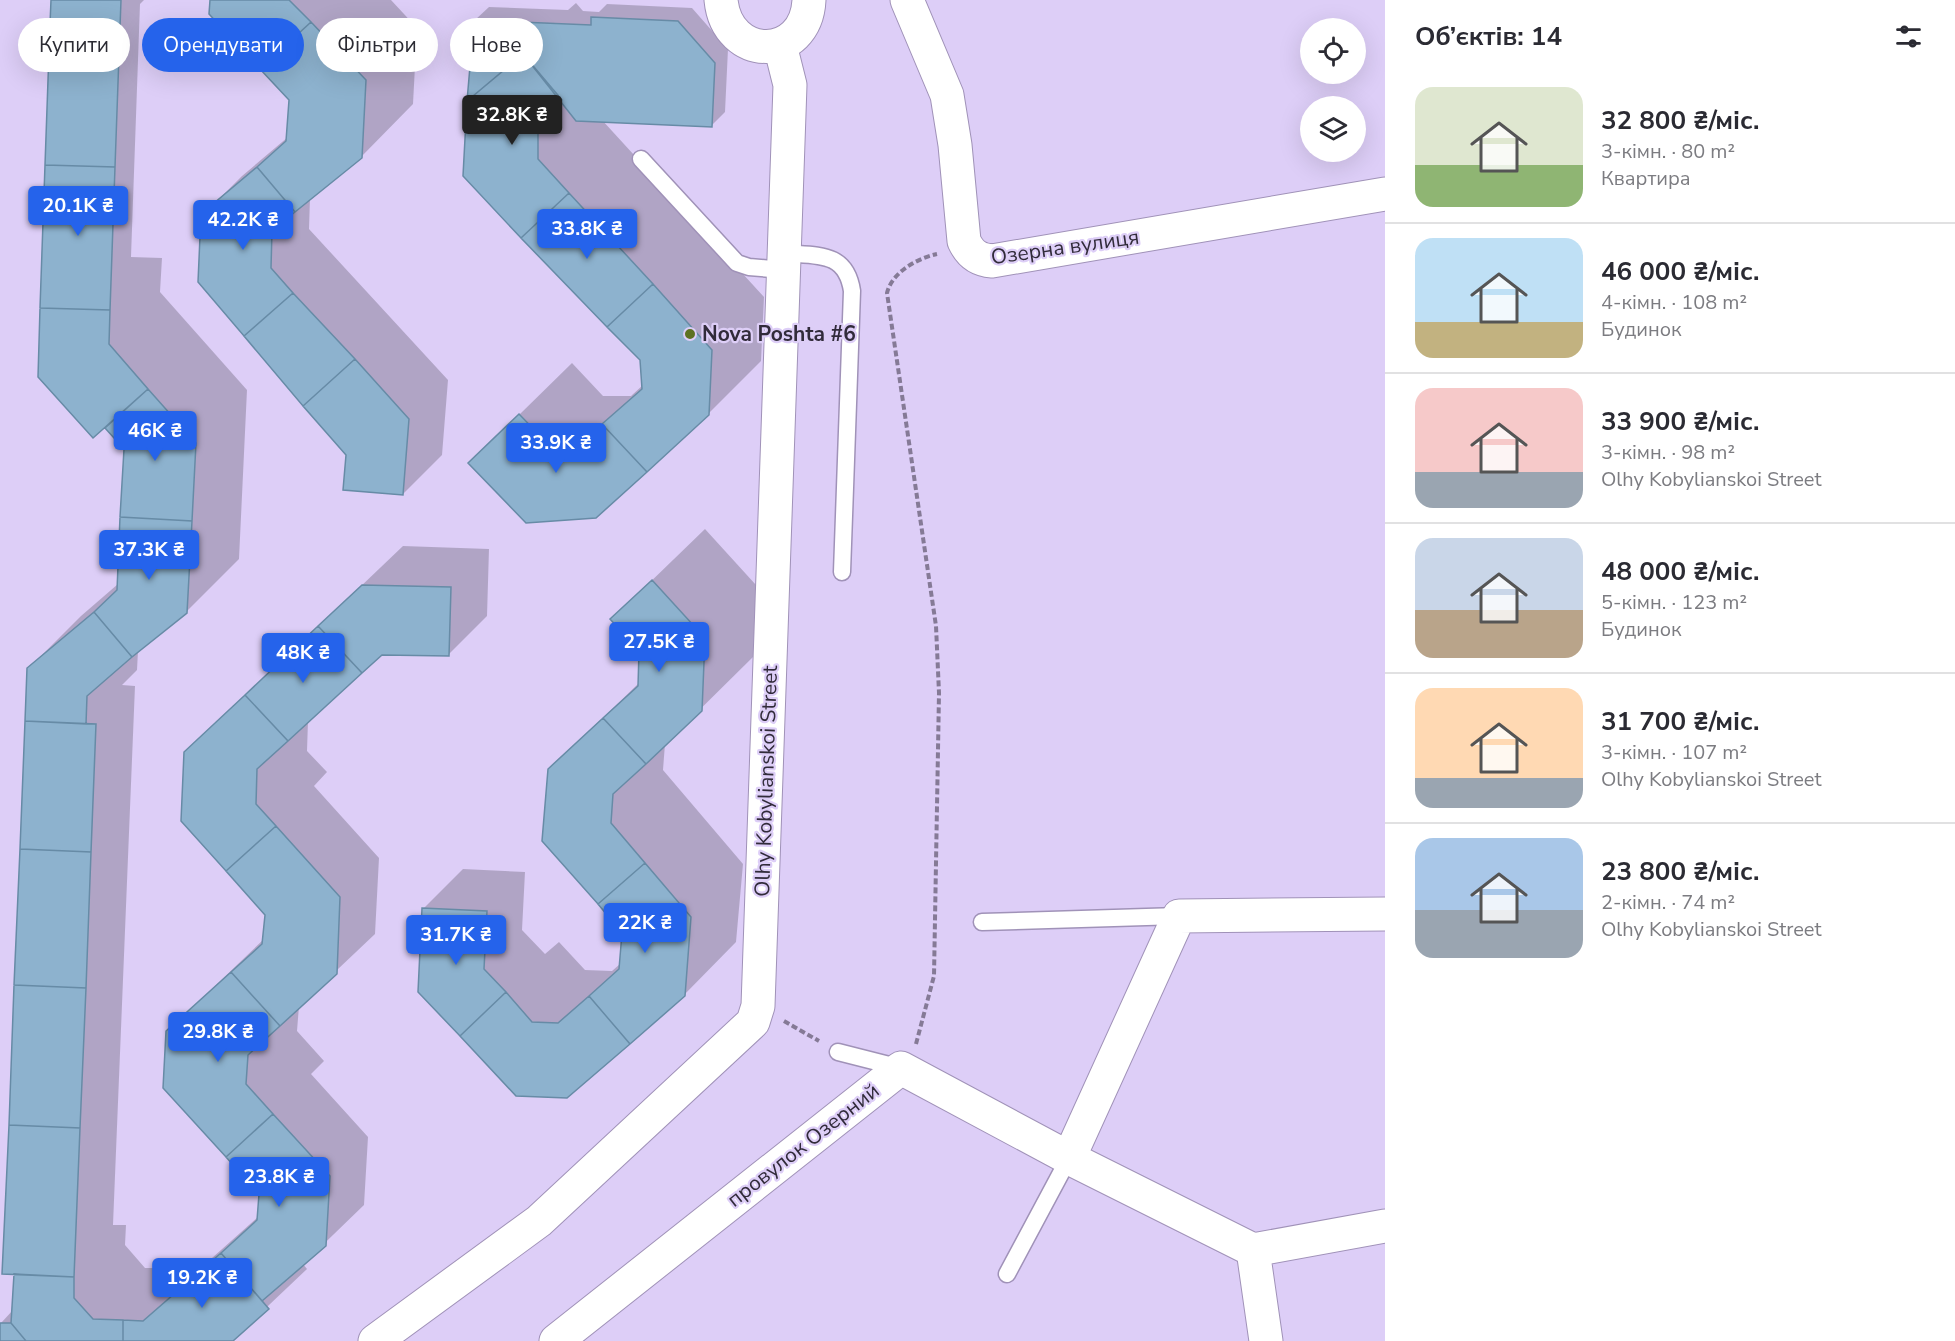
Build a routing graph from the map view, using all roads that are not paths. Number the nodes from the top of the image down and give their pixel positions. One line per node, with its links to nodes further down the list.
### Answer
1 (721, 0): 4 (street)
2 (809, 0): 4 (street)
3 (907, 0): 6 (street, Озерна вулиця)
4 (780, 45): 7 (street, Olhy Kobylianskoi Street)
5 (641, 159): 7 (lane)
6 (1385, 194)
7 (784, 261): 8 (lane); 18 (street, Olhy Kobylianskoi Street)
8 (842, 572)
9 (1385, 914): 10 (street)
10 (1179, 916): 11 (lane); 14 (street)
11 (982, 922)
12 (838, 1052): 13 (lane)
13 (901, 1068): 14 (street); 19 (street, провулок Озерний)
14 (1069, 1158): 16 (street); 17 (lane)
15 (1385, 1226): 16 (street)
16 (1253, 1251): 20 (street)
17 (1007, 1274)
18 (375, 1341)
19 (556, 1341)
20 (1266, 1341)

